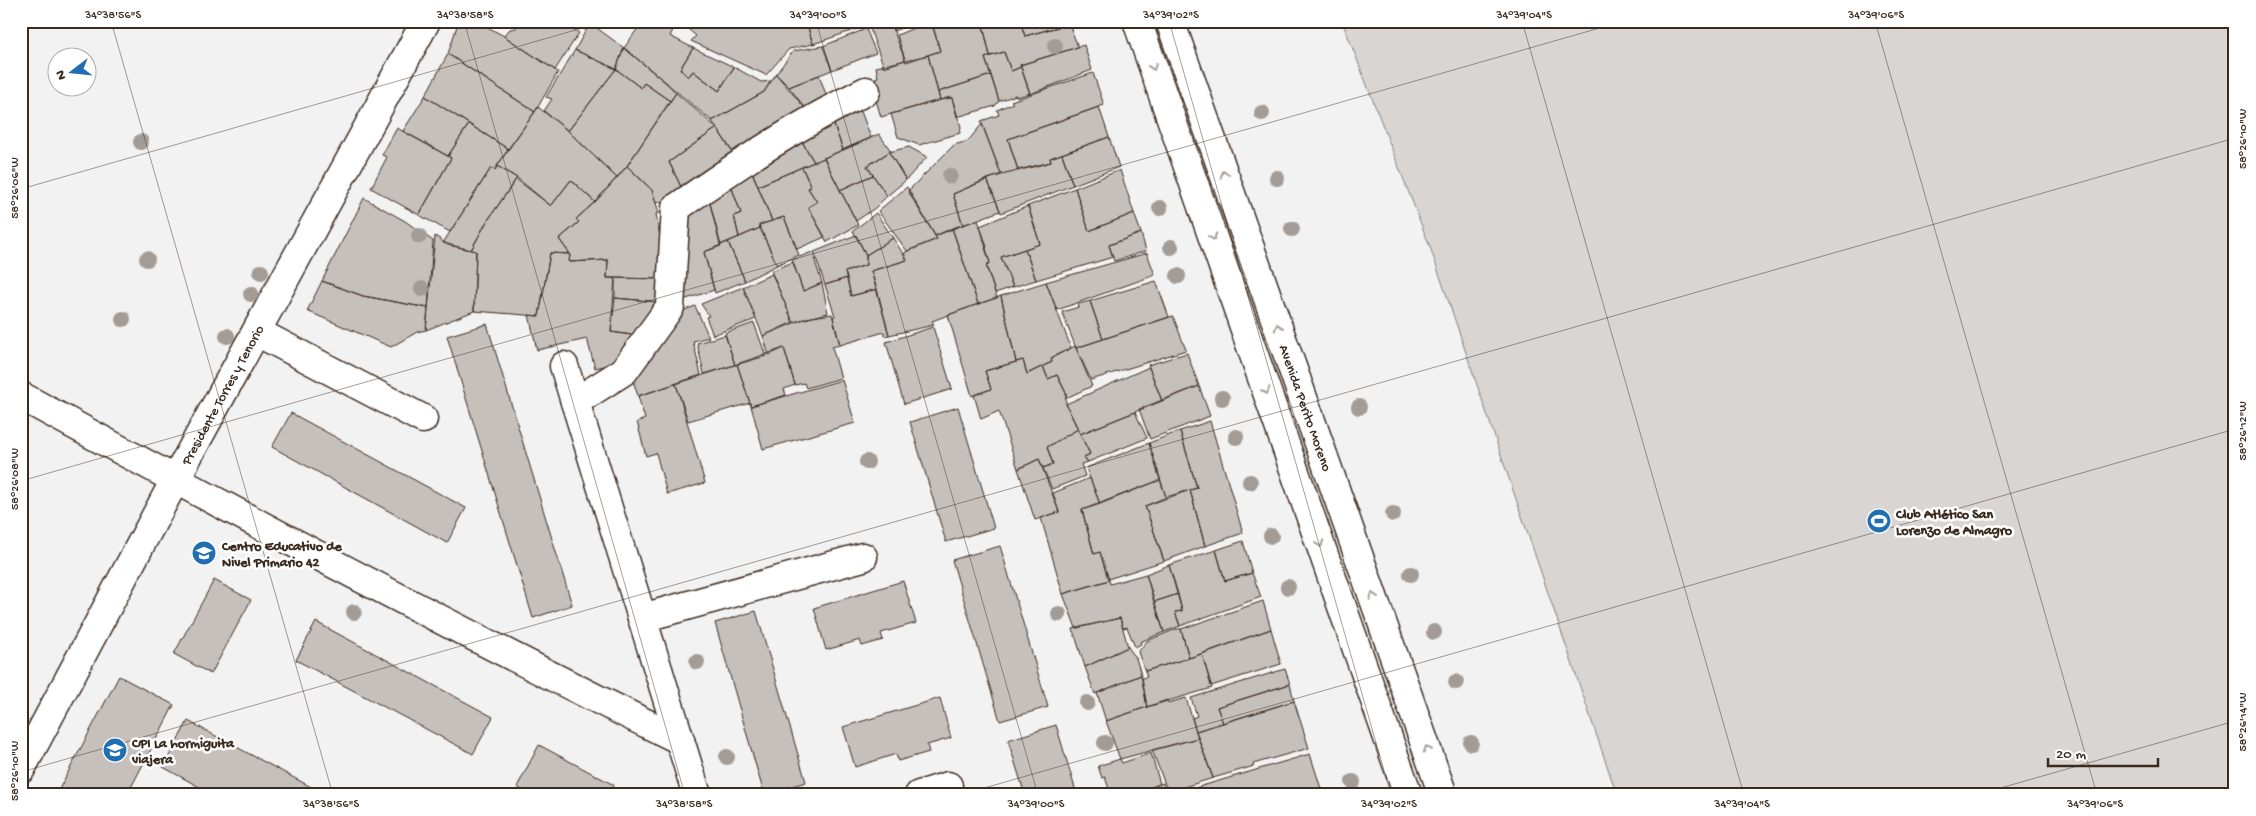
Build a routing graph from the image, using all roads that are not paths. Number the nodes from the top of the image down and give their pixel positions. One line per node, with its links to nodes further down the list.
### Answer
1 (426, 21): 5 (street, Presidente Torres y Tenorio)
2 (1137, 21): 18 (street, one-way to 18)
3 (1170, 21): 19 (street, Avenida Perito Moreno, one-way to 3)
4 (866, 91): 8 (street)
5 (256, 332): 9 (street); 10 (street, Presidente Torres y Tenorio)
6 (564, 366): 8 (street)
7 (21, 396): 10 (street)
8 (574, 402): 12 (street)
9 (423, 420)
10 (175, 480): 13 (street); 14 (street, Presidente Torres y Tenorio)
11 (863, 556): 12 (street)
12 (642, 618): 13 (street)
13 (680, 740): 16 (street)
14 (21, 769)
15 (948, 786): 17 (street)
16 (697, 795)
17 (919, 795)
18 (1408, 795)
19 (1443, 795)

